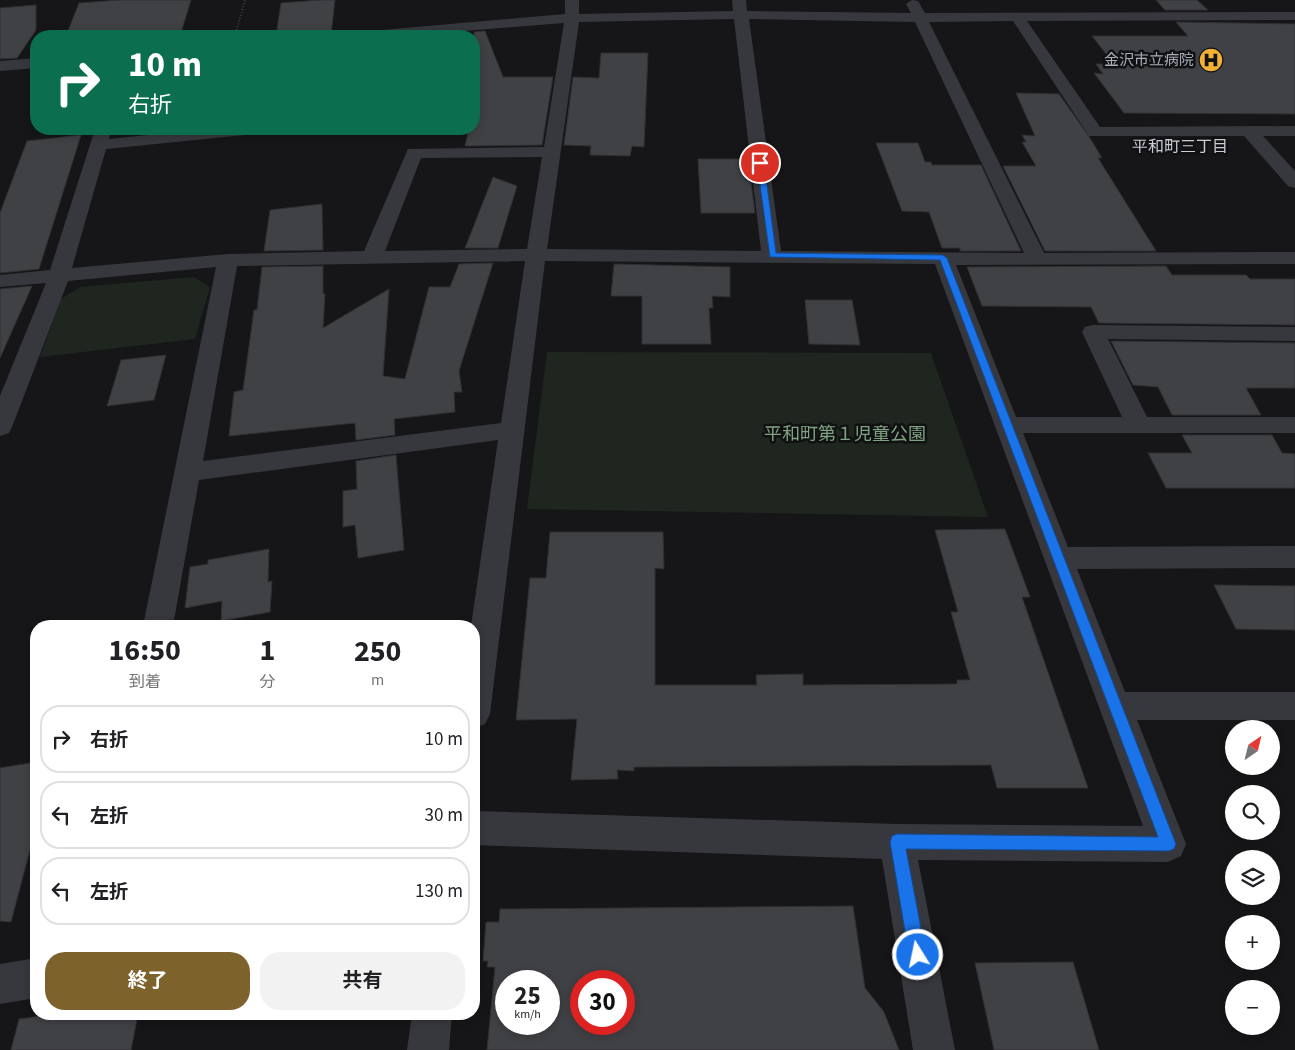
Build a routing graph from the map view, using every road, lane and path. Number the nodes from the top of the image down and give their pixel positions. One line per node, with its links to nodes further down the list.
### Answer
1 (246, 0): 13 (path)
2 (572, 0): 11 (street)
3 (912, 0): 12 (street)
4 (1088, 0): 7 (street)
5 (1260, 0): 8 (street)
6 (740, 8): 11 (street); 12 (street); 24 (street)
7 (1099, 16): 8 (street); 10 (street)
8 (1280, 16): 9 (street)
9 (1295, 16)
10 (1017, 17): 12 (street); 17 (street)
11 (572, 18): 14 (street); 21 (street)
12 (920, 18): 28 (street)
13 (237, 30)
14 (426, 30)
15 (30, 64): 16 (street)
16 (0, 66)
17 (1248, 131): 18 (street); 22 (street)
18 (1295, 131)
19 (138, 135): 20 (street)
20 (100, 137): 30 (street)
21 (552, 152): 23 (street); 25 (street)
22 (1295, 182)
23 (536, 255): 24 (street); 25 (street); 37 (street)
24 (772, 256): 26 (street)
25 (372, 257): 29 (street)
26 (943, 258): 28 (street); 33 (street)
27 (1295, 258): 28 (street)
28 (1038, 259)
29 (228, 260): 30 (street); 38 (street)
30 (60, 276): 31 (street); 36 (street)
31 (0, 281)
32 (1295, 334): 34 (street)
33 (1007, 425): 34 (street); 40 (street)
34 (1139, 425): 35 (street)
35 (1295, 425)
36 (0, 427)
37 (512, 430): 38 (street); 42 (street)
38 (188, 472): 41 (street)
39 (1295, 557): 40 (street)
40 (1058, 558): 43 (street)
41 (159, 620)
42 (480, 669)
43 (1115, 706): 44 (street); 46 (street)
44 (1295, 706)
45 (480, 828): 46 (street)
46 (897, 842): 51 (street)
47 (30, 979): 48 (street)
48 (0, 984)
49 (431, 1020): 50 (street)
50 (428, 1050)
51 (934, 1050)

